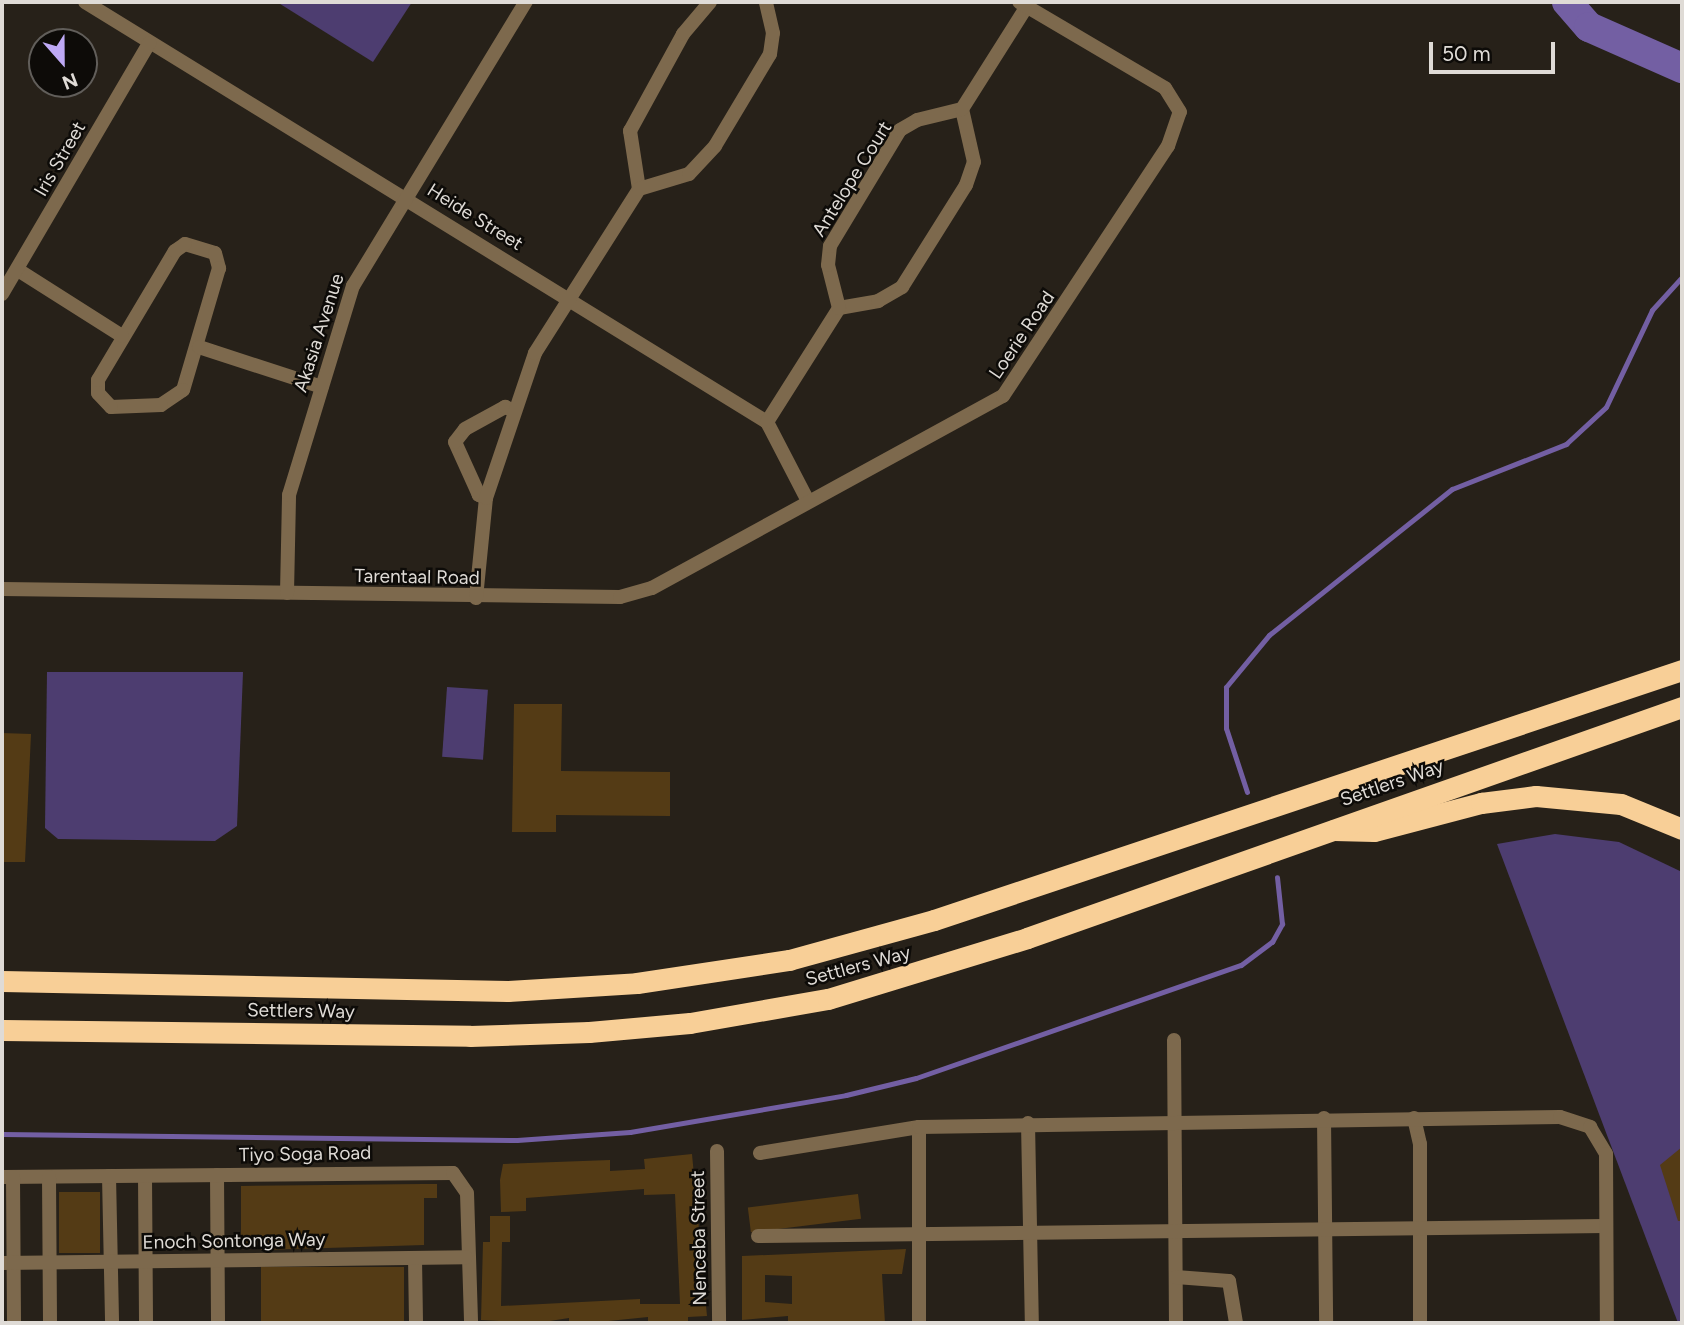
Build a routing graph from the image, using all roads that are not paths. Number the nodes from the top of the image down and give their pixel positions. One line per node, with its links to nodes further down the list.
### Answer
1 (85, 2): 6 (street, Heide Street)
2 (526, 2): 9 (street, Akasia Avenue)
3 (710, 2): 8 (street)
4 (766, 2): 8 (street)
5 (1023, 4): 7 (street); 20 (street, Loerie Road)
6 (149, 43): 9 (street, Heide Street); 10 (street, Iris Street)
7 (962, 109): 13 (street, Antelope Court); 13 (street)
8 (639, 189): 12 (street)
9 (407, 197): 12 (street, Heide Street); 16 (street, Akasia Avenue)
10 (18, 270): 11 (street, Iris Street); 14 (street)
11 (2, 293)
12 (568, 297): 17 (street); 18 (street, Heide Street)
13 (839, 308): 18 (street)
14 (122, 336): 15 (street); 15 (street)
15 (199, 347): 16 (street)
16 (322, 387): 22 (street, Akasia Avenue)
17 (513, 410): 19 (street); 19 (street)
18 (767, 422): 20 (street)
19 (486, 498): 23 (street)
20 (808, 501): 23 (street, Tarentaal Road)
21 (2, 589): 22 (street, Tarentaal Road)
22 (287, 593): 23 (street, Tarentaal Road)
23 (476, 598)
24 (1682, 670): 28 (highway, Settlers Way)
25 (1682, 707): 27 (highway, Settlers Way)
26 (1682, 829): 27 (highway)
27 (1318, 832): 29 (highway, Settlers Way)
28 (2, 981)
29 (2, 1030)
30 (1174, 1040): 33 (street)
31 (1324, 1118): 32 (street); 33 (street); 45 (street)
32 (1414, 1118): 43 (street); 44 (street)
33 (1175, 1121): 34 (street); 46 (street)
34 (1028, 1123): 35 (street); 47 (street)
35 (919, 1127): 37 (street); 48 (street)
36 (717, 1151): 65 (street, Nenceba Street)
37 (760, 1153)
38 (217, 1175): 40 (street, Tiyo Soga Road); 50 (street, Tiyo Soga Road); 52 (street)
39 (109, 1176): 40 (street, Tiyo Soga Road); 42 (street, Tiyo Soga Road); 55 (street)
40 (145, 1176): 53 (street)
41 (7, 1177): 42 (street, Tiyo Soga Road); 56 (street)
42 (49, 1177): 54 (street)
43 (1605, 1226): 44 (street); 72 (street)
44 (1421, 1227): 45 (street); 71 (street)
45 (1324, 1228): 46 (street); 70 (street)
46 (1175, 1231): 47 (street); 57 (street)
47 (1031, 1232): 48 (street); 67 (street)
48 (920, 1234): 49 (street); 66 (street)
49 (758, 1236)
50 (466, 1257): 51 (street, Enoch Sontonga Way); 64 (street, Tiyo Soga Road)
51 (415, 1258): 52 (street, Enoch Sontonga Way); 63 (street)
52 (217, 1260): 53 (street, Enoch Sontonga Way); 62 (street)
53 (146, 1261): 55 (street, Enoch Sontonga Way); 61 (street)
54 (49, 1262): 55 (street, Enoch Sontonga Way); 56 (street, Enoch Sontonga Way); 59 (street)
55 (111, 1262): 60 (street)
56 (7, 1263): 58 (street)
57 (1176, 1277): 68 (street); 69 (street)
58 (14, 1323)
59 (50, 1323)
60 (112, 1323)
61 (146, 1323)
62 (218, 1323)
63 (416, 1323)
64 (471, 1323)
65 (719, 1323)
66 (919, 1323)
67 (1032, 1323)
68 (1176, 1323)
69 (1236, 1323)
70 (1326, 1323)
71 (1420, 1323)
72 (1607, 1323)

